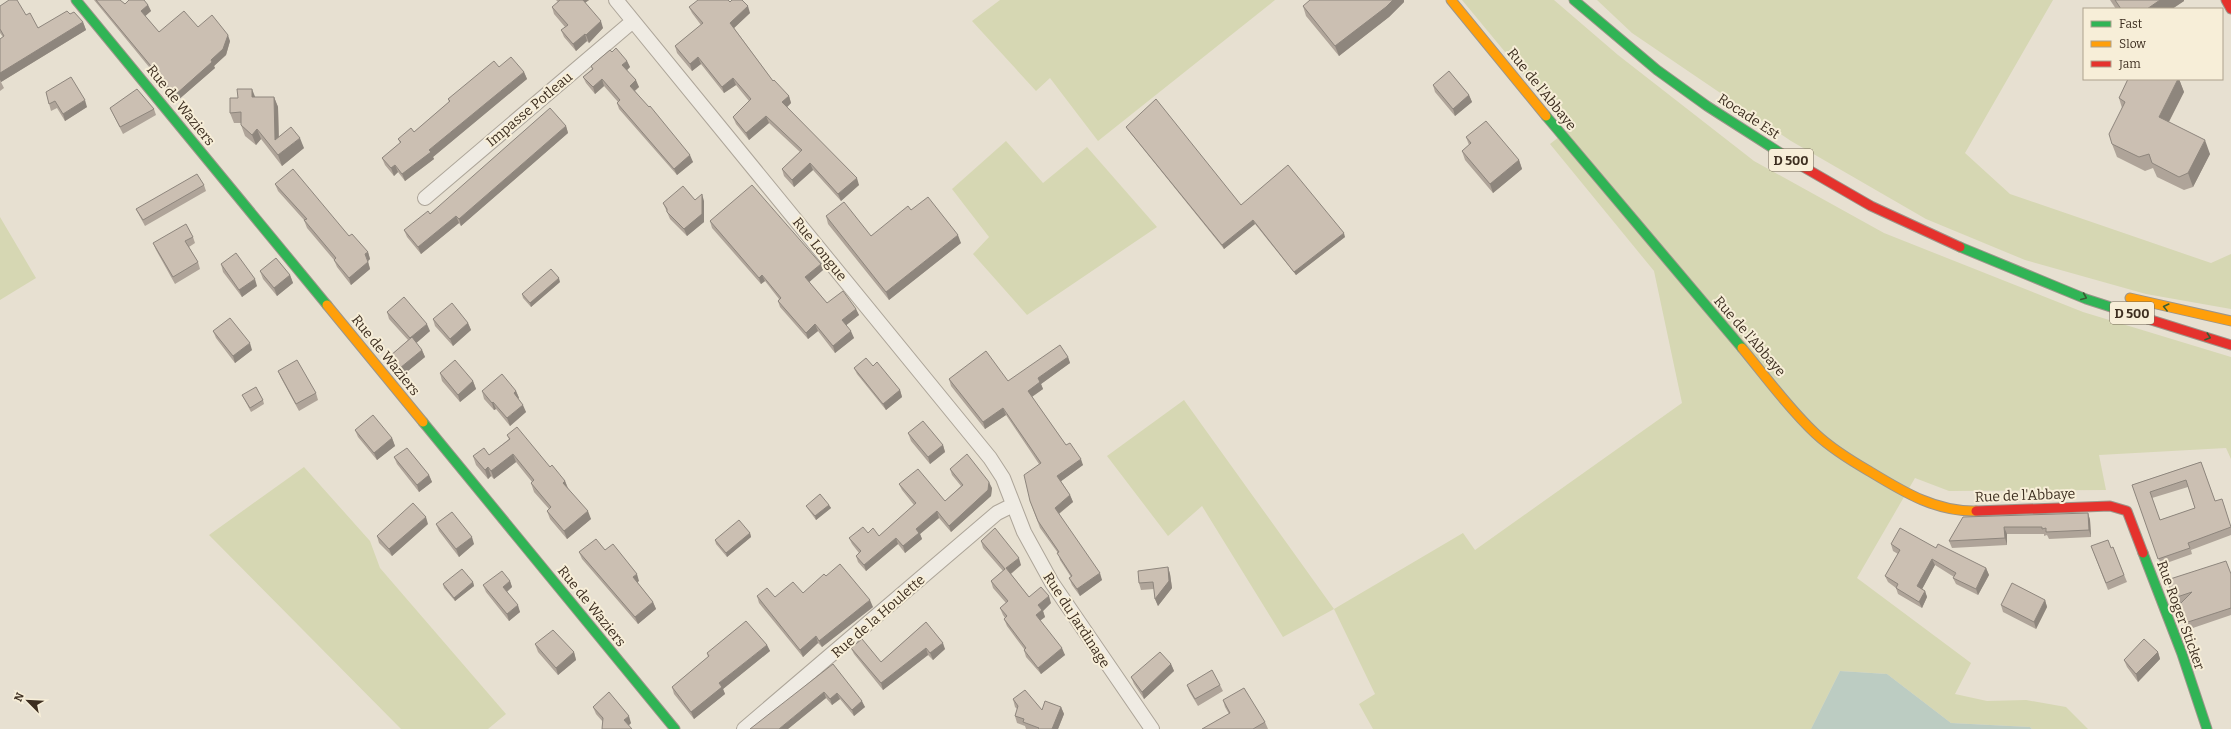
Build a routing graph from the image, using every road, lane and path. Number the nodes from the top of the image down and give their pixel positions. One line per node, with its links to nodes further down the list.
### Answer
1 (76, 0): 16 (street, Rue de Waziers)
2 (616, 0): 7 (street, Rue Longue)
3 (1451, 0): 15 (street, Rue de l'Abbaye)
4 (1574, 0): 9 (street, Rocade Est / D 500)
5 (2226, 0): 6 (street)
6 (2231, 9)
7 (633, 21): 8 (street, Impasse Potleau); 14 (street, Rue Longue)
8 (425, 198)
9 (2035, 277): 10 (street, D 500); 13 (street, D 500, one-way to 13)
10 (2081, 286)
11 (2119, 295): 12 (street, D 500, one-way to 11)
12 (2231, 321)
13 (2231, 345)
14 (1013, 504): 17 (street, Rue de la Houlette); 18 (street, Rue du Jardinage)
15 (2127, 511): 19 (street, Rue Roger Sticker)
16 (675, 729)
17 (744, 729)
18 (1152, 729)
19 (2207, 729)

